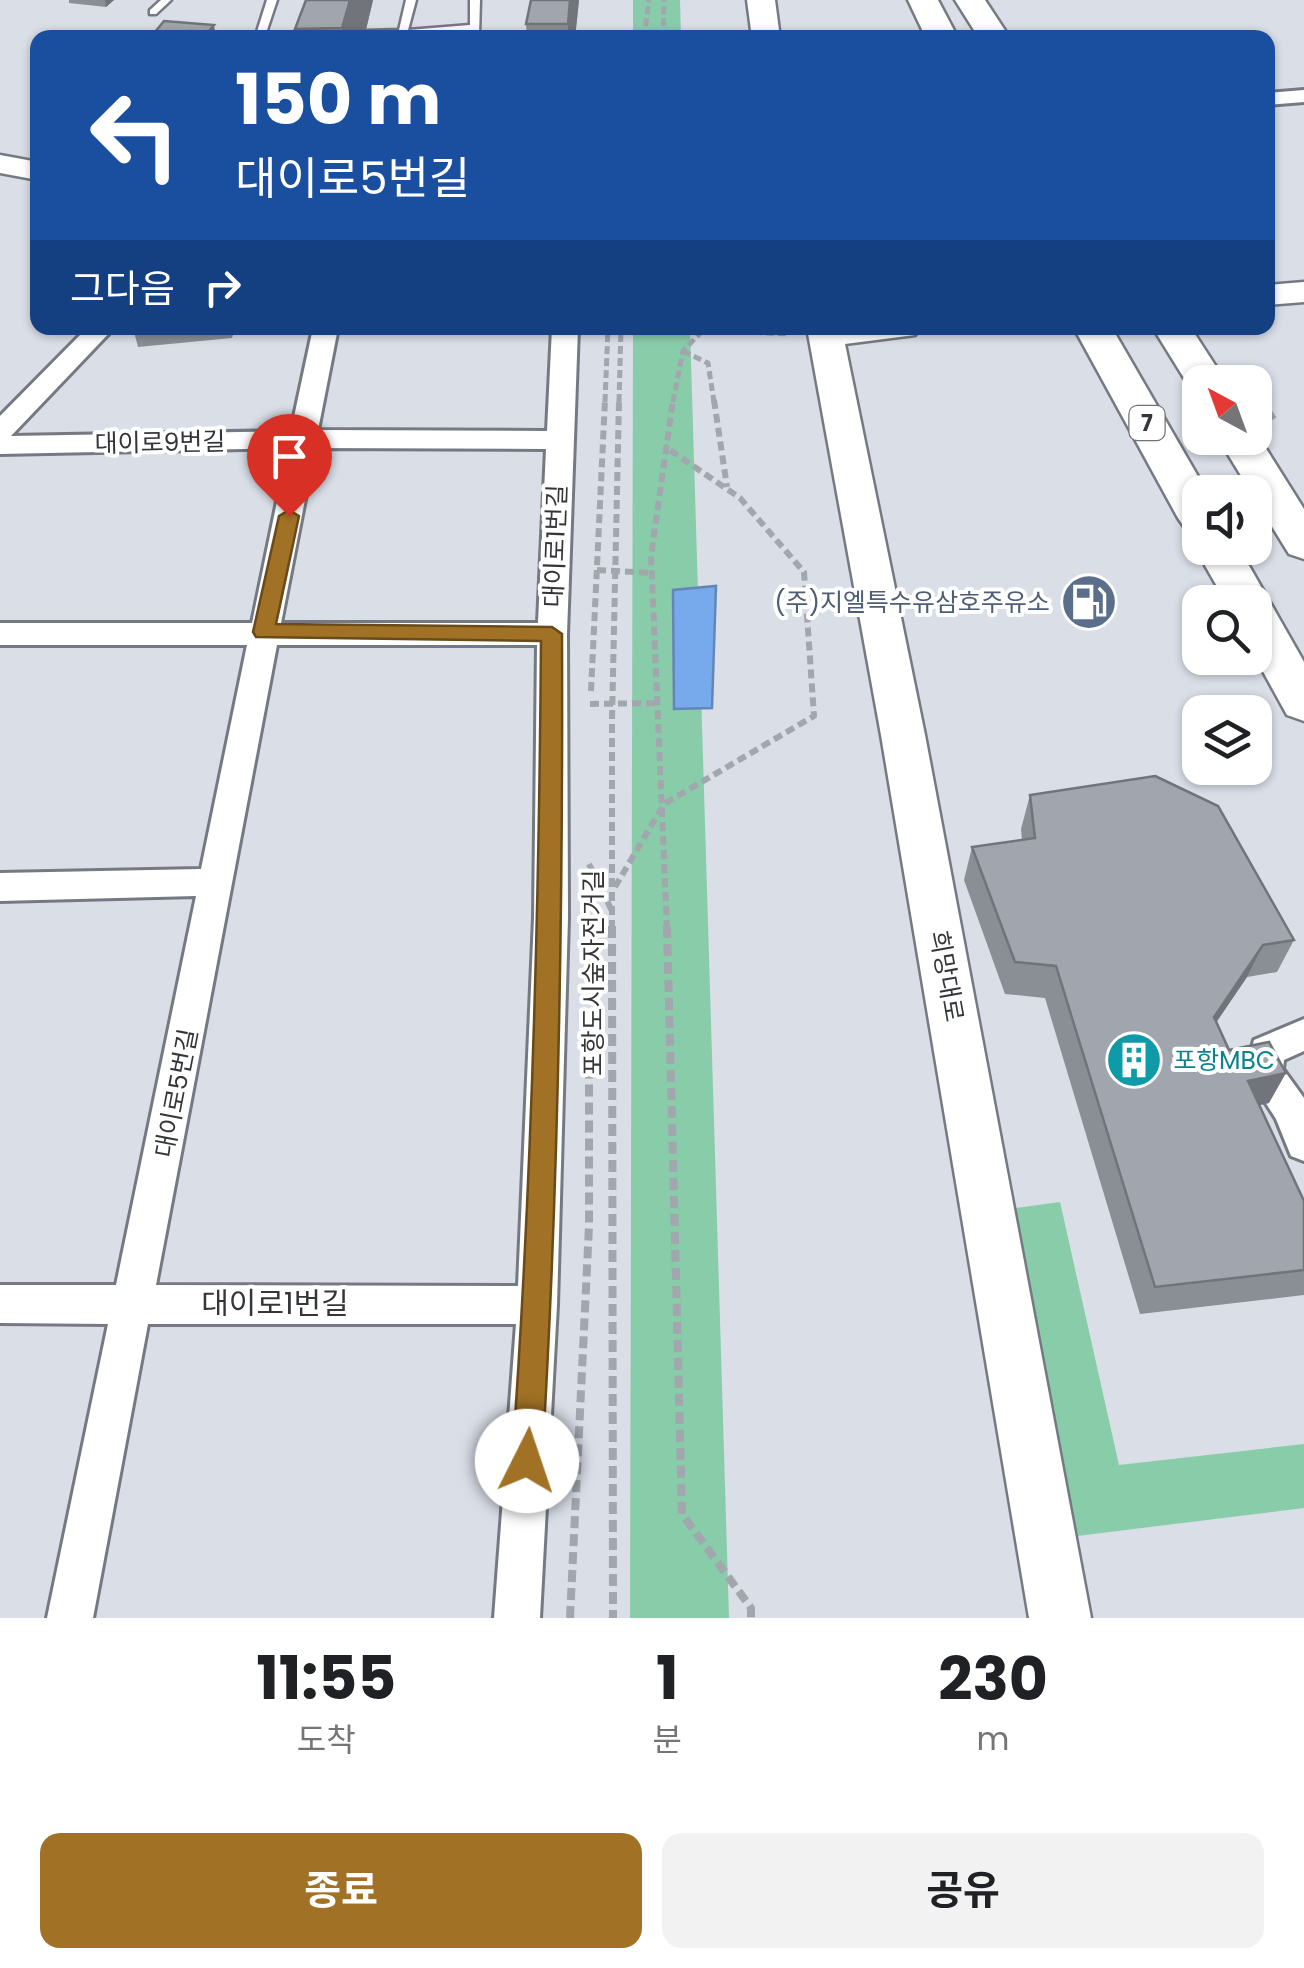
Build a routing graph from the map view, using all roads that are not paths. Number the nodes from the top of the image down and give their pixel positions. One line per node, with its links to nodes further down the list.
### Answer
1 (166, 0): 8 (lane)
2 (272, 0): 9 (lane)
3 (411, 0): 10 (lane)
4 (475, 0): 11 (lane)
5 (761, 0): 12 (street)
6 (923, 0): 13 (main road)
7 (970, 0): 14 (main road)
8 (153, 12)
9 (262, 30)
10 (404, 30)
11 (474, 30)
12 (765, 30)
13 (938, 30)
14 (990, 30)
15 (1304, 96): 16 (street)
16 (1275, 98)
17 (1304, 292): 18 (street)
18 (1275, 294)
19 (94, 335): 26 (street)
20 (324, 335): 27 (street, 대이로5번길)
21 (565, 335): 28 (street, 대이로1번길)
22 (825, 335): 47 (street, 희망대로)
23 (1097, 335): 31 (main road, 7)
24 (1176, 335): 25 (main road)
25 (1195, 365)
26 (0, 432)
27 (306, 439): 28 (street, 대이로9번길); 29 (street, 대이로9번길); 33 (street, 대이로5번길)
28 (560, 440): 35 (street, 대이로1번길)
29 (0, 446)
30 (1249, 455): 32 (main road)
31 (1182, 486)
32 (1304, 544)
33 (264, 632): 34 (street); 35 (street); 38 (street, 대이로5번길)
34 (0, 634)
35 (552, 634): 44 (street, 대이로1번길)
36 (1272, 646): 37 (main road)
37 (1304, 703)
38 (218, 882): 39 (street); 43 (street, 대이로5번길)
39 (0, 887)
40 (1304, 1034): 41 (street)
41 (1300, 1124)
42 (0, 1304): 43 (street)
43 (133, 1304): 44 (street, 대이로1번길); 45 (street, 대이로5번길)
44 (538, 1304): 46 (street, 대이로1번길)
45 (70, 1618)
46 (517, 1618)
47 (1060, 1618)

